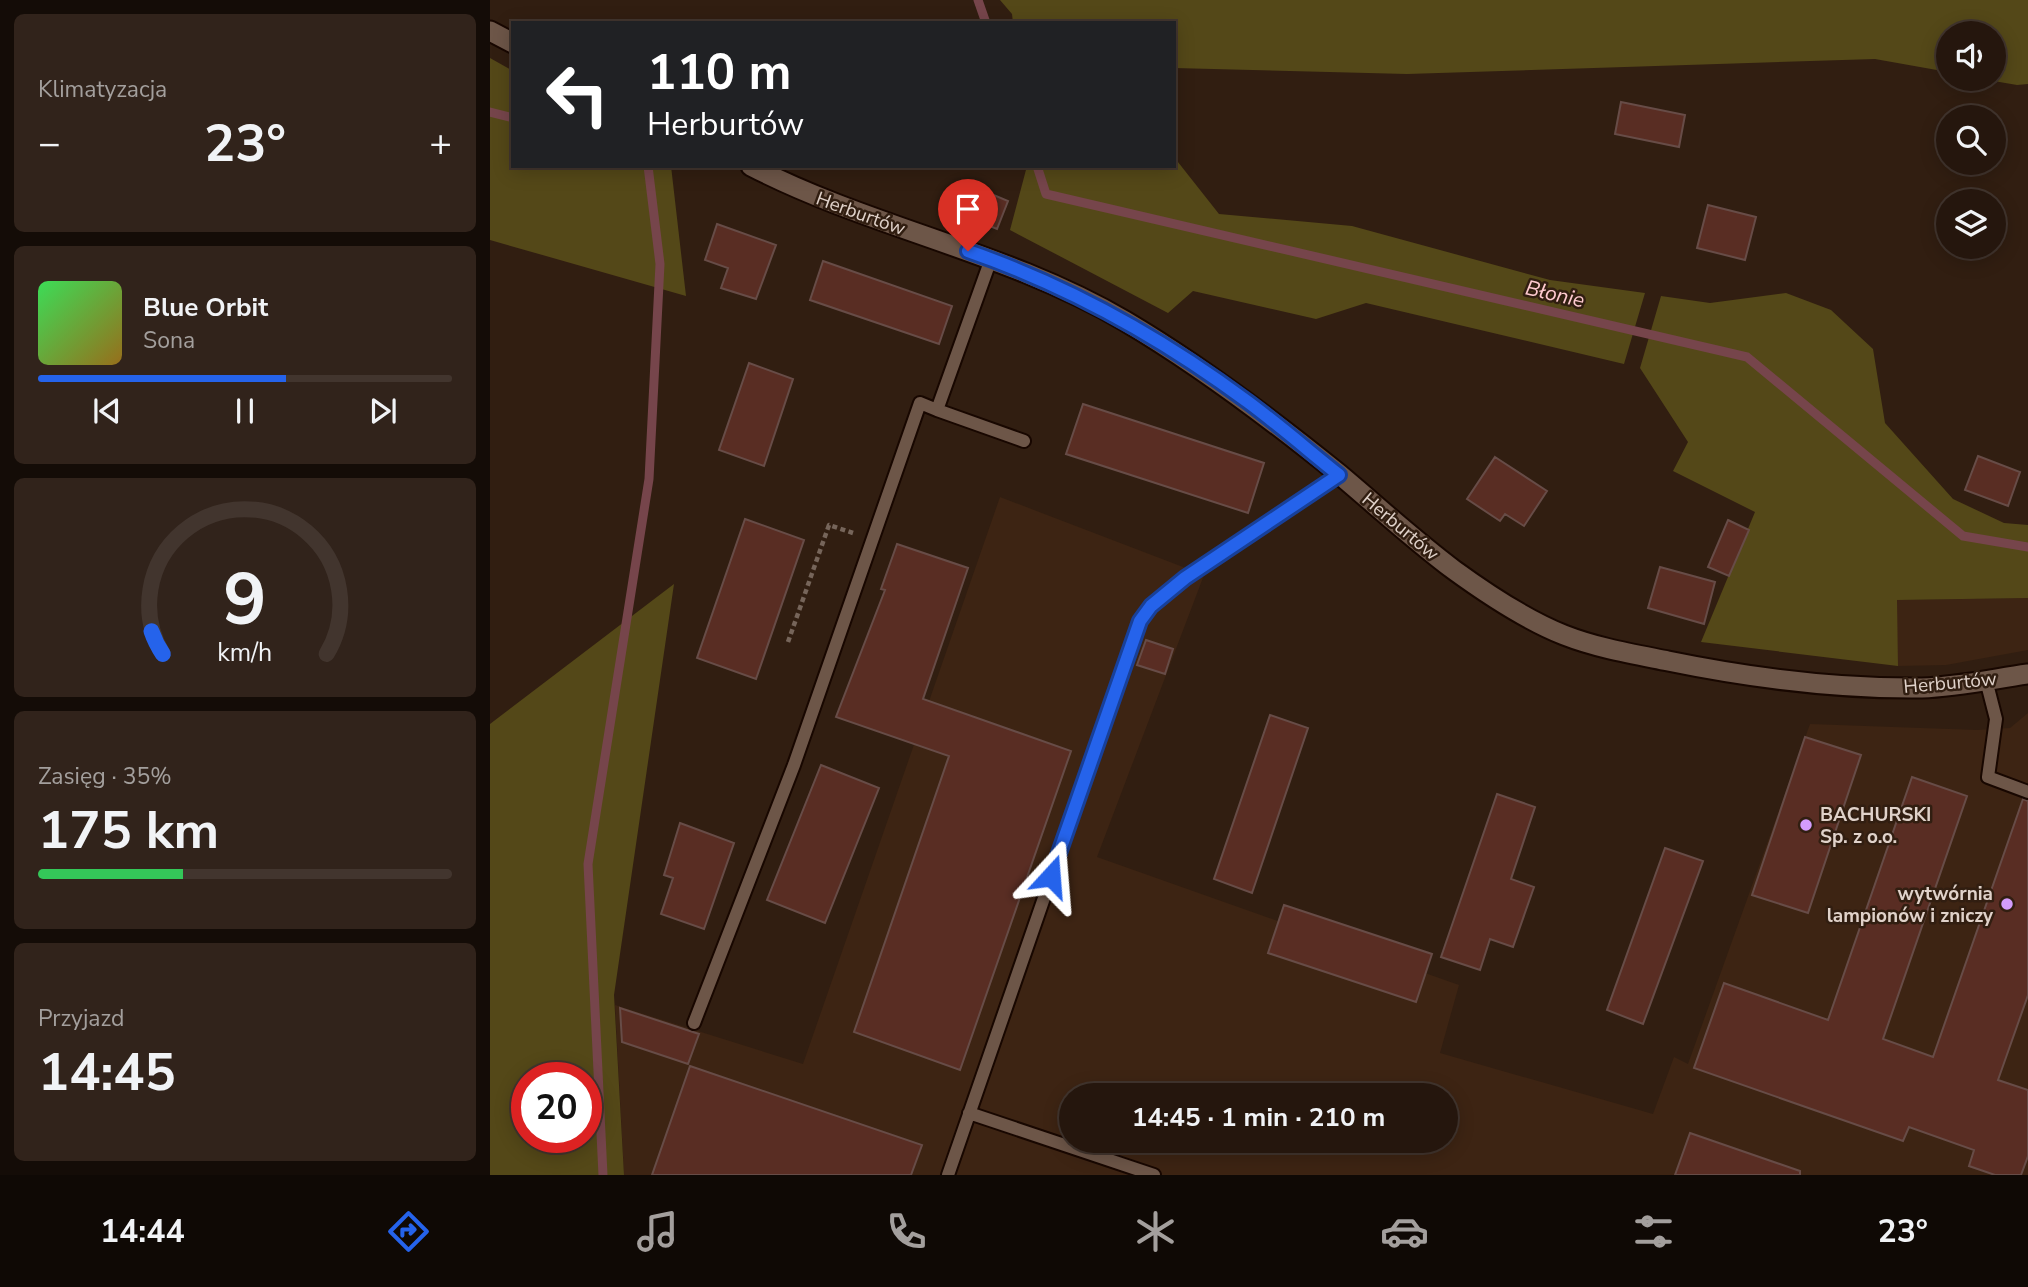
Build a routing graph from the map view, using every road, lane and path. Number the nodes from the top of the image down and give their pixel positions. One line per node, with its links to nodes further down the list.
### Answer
1 (490, 31): 2 (street)
2 (511, 42)
3 (755, 168): 4 (street, Herburtów)
4 (991, 259): 5 (lane); 7 (street, Herburtów)
5 (937, 410): 6 (lane); 8 (lane)
6 (1024, 441)
7 (1339, 475): 11 (street, Herburtów); 14 (lane)
8 (872, 540): 9 (path); 13 (lane)
9 (788, 642)
10 (2028, 674): 11 (street, Herburtów)
11 (1986, 680): 12 (lane)
12 (2028, 792)
13 (694, 1023)
14 (969, 1113): 15 (lane); 16 (lane)
15 (948, 1175)
16 (1154, 1175)

